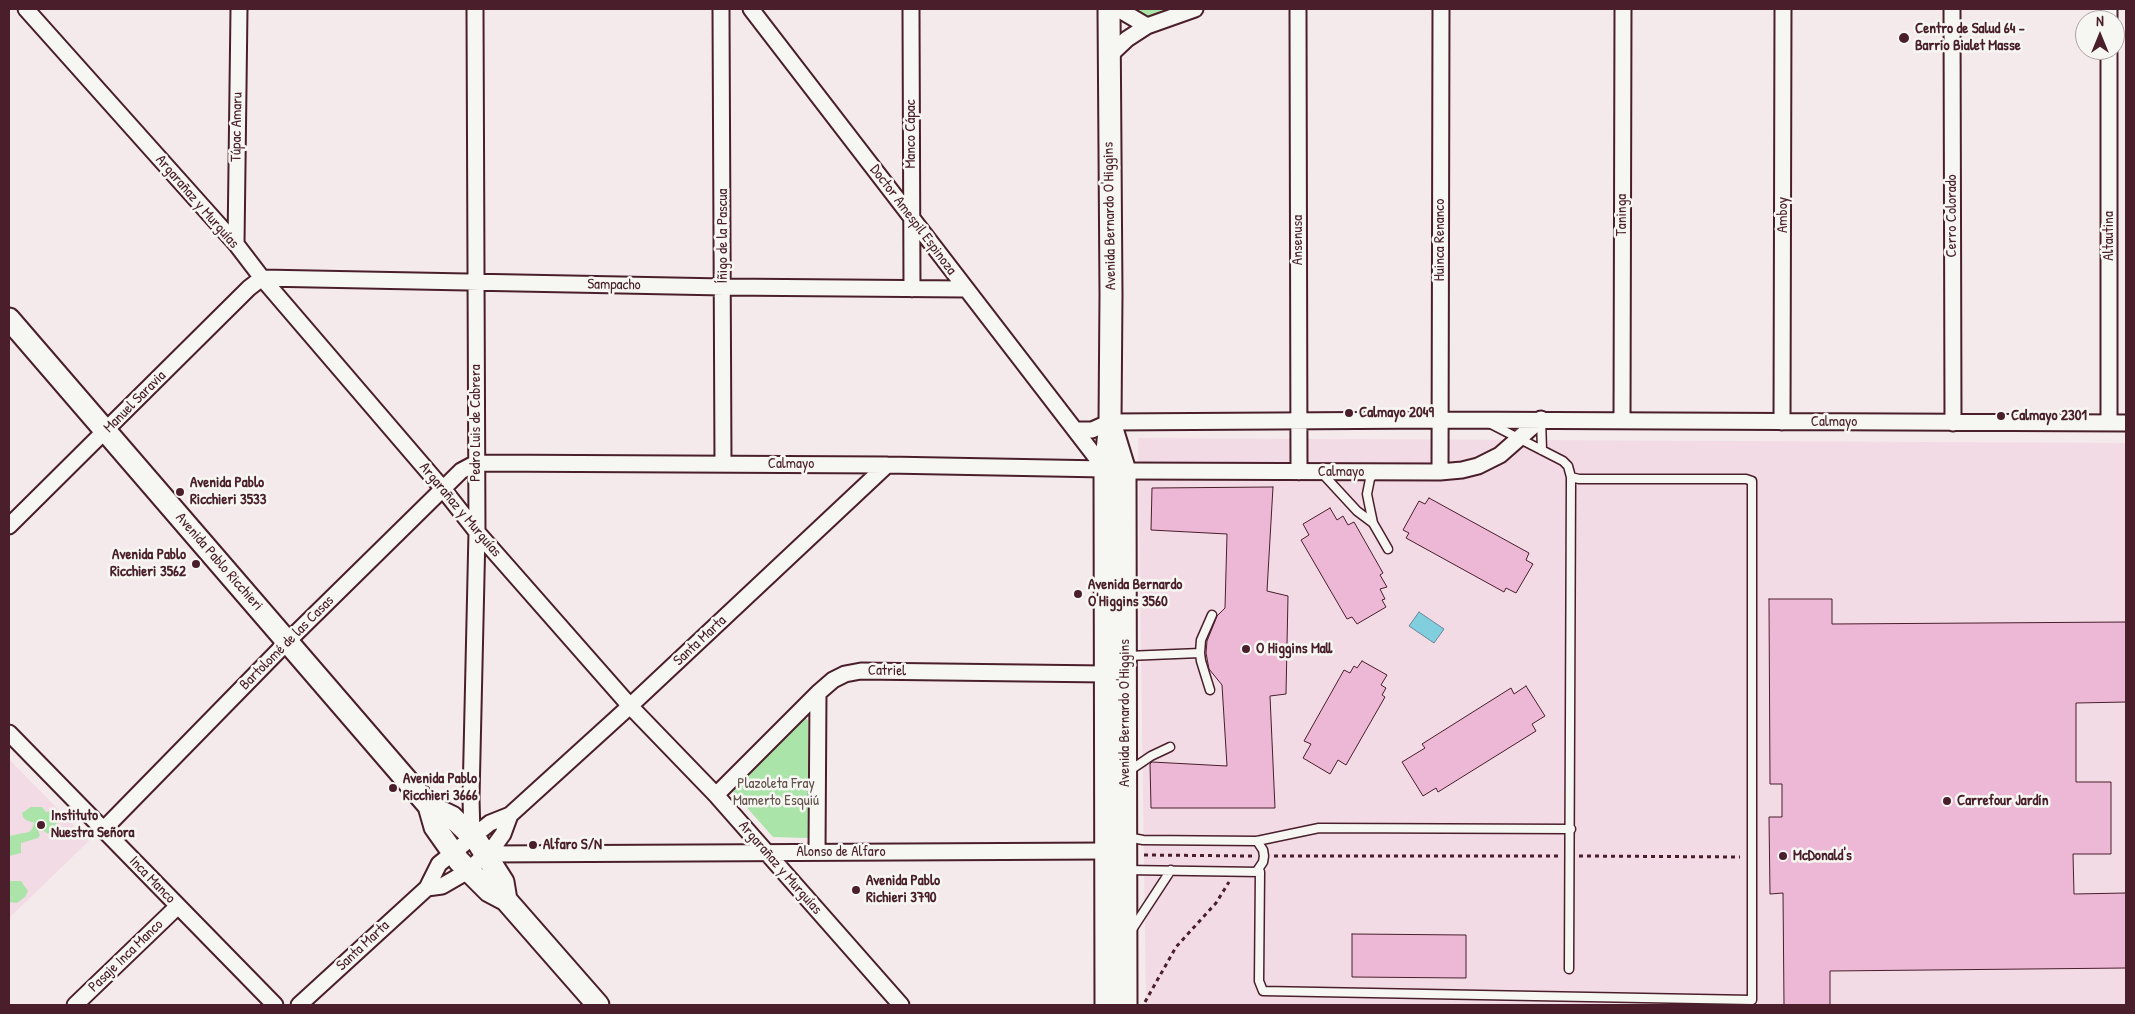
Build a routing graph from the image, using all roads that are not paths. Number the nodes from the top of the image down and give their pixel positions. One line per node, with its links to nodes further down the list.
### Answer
1 (26, 9): 19 (street, Argarañaz y Murguías)
2 (239, 9): 19 (street, Túpac Amaru)
3 (475, 9): 21 (street, Pedro Luis de Cabrera)
4 (722, 9): 22 (street, Íñigo de la Pascua)
5 (751, 9): 18 (street, Doctor Amespil Espinoza)
6 (912, 9): 18 (street, Manco Cápac)
7 (1109, 9): 16 (main road, Avenida Bernardo O'Higgins)
8 (1118, 9): 15 (street)
9 (1195, 9): 15 (street)
10 (1298, 9): 30 (street, Ansenusa)
11 (1441, 9): 27 (street, Huinca Renanco)
12 (1623, 9): 29 (street, Taninga)
13 (1784, 9): 32 (street, Amboy)
14 (1952, 9): 33 (street, Cerro Colorado)
15 (1147, 26): 16 (street)
16 (1109, 56): 31 (main road, Avenida Bernardo O'Higgins)
17 (2109, 60): 34 (street, Altautina)
18 (911, 216): 23 (street, Manco Cápac); 24 (street, Doctor Amespil Espinoza)
19 (236, 244): 20 (street, Argarañaz y Murguías)
20 (262, 278): 21 (street, Sampacho); 37 (street, Manuel Saravia); 49 (street, Argarañaz y Murguías)
21 (476, 282): 22 (street, Sampacho); 40 (street, Pedro Luis de Cabrera)
22 (724, 287): 23 (street, Sampacho); 41 (street, Íñigo de la Pascua)
23 (912, 289): 24 (street, Sampacho)
24 (965, 289): 36 (street, Doctor Amespil Espinoza)
25 (9, 319): 37 (main road, Avenida Pablo Ricchieri)
26 (1541, 419): 28 (street, Calmayo); 29 (street, Calmayo); 38 (street, Calmayo); 39 (lane)
27 (1440, 420): 28 (street, Calmayo); 30 (street, Calmayo); 47 (street, Huinca Renanco)
28 (1482, 420): 38 (lane)
29 (1622, 420): 32 (street, Calmayo)
30 (1299, 421): 31 (street, Calmayo); 44 (street, Ansenusa)
31 (1110, 422): 36 (street); 43 (main road, Avenida Bernardo O'Higgins)
32 (1782, 422): 33 (street, Calmayo)
33 (1953, 423): 34 (street, Calmayo)
34 (2109, 423): 35 (street, Calmayo)
35 (2126, 423)
36 (1075, 430): 43 (street, Doctor Amespil Espinoza)
37 (106, 431): 51 (street, Manuel Saravia); 55 (main road, Avenida Pablo Ricchieri)
38 (1519, 438): 39 (lane); 47 (street, Calmayo)
39 (1542, 450): 48 (lane)
40 (476, 463): 41 (street, Calmayo); 49 (street, Bartolomé de las Casas); 52 (street, Pedro Luis de Cabrera)
41 (723, 464): 42 (street, Calmayo)
42 (888, 465): 43 (street, Calmayo); 60 (street, Santa Marta)
43 (1115, 470): 44 (street, Calmayo); 57 (main road, Avenida Bernardo O'Higgins)
44 (1299, 472): 45 (street, Calmayo)
45 (1320, 472): 46 (street, Calmayo); 50 (lane)
46 (1375, 472): 47 (street, Calmayo); 50 (lane)
47 (1440, 472)
48 (1571, 477): 67 (lane); 79 (lane)
49 (443, 489): 52 (street, Argarañaz y Murguías); 55 (street, Bartolomé de las Casas)
50 (1373, 523): 53 (lane)
51 (9, 526)
52 (476, 532): 60 (street, Argarañaz y Murguías); 69 (street, Pedro Luis de Cabrera)
53 (1388, 550)
54 (1212, 615): 56 (lane)
55 (288, 641): 65 (main road, Avenida Pablo Ricchieri); 68 (street, Bartolomé de las Casas)
56 (1200, 653): 57 (lane); 58 (lane)
57 (1112, 662): 59 (street, Catriel); 63 (main road, Avenida Bernardo O'Higgins); 76 (main road, Avenida Bernardo O'Higgins)
58 (1210, 690)
59 (818, 693): 64 (street, Catriel); 73 (street)
60 (630, 706): 64 (street, Argarañaz y Murguías); 66 (street, Santa Marta)
61 (9, 732): 68 (street, Inca Manco)
62 (1170, 747): 63 (lane)
63 (1126, 773): 70 (main road, Avenida Bernardo O'Higgins)
64 (716, 795): 72 (street, Argarañaz y Murguías)
65 (429, 806): 69 (main road, Avenida Pablo Ricchieri); 74 (main road, Avenida Pablo Ricchieri)
66 (510, 815): 69 (street, Santa Marta); 75 (street, Santa Marta)
67 (1571, 829): 71 (lane); 84 (lane)
68 (103, 830): 82 (street, Inca Manco)
69 (472, 836): 74 (street, Santa Marta); 75 (main road, Avenida Pablo Ricchieri)
70 (1126, 837): 71 (lane); 76 (main road, Avenida Bernardo O'Higgins)
71 (1256, 840): 79 (lane)
72 (766, 852): 73 (street, Alonso de Alfaro); 75 (street, Alonso de Alfaro); 90 (street, Argarañaz y Murguías)
73 (817, 852): 76 (street, Alonso de Alfaro)
74 (452, 853): 77 (main road, Avenida Pablo Ricchieri); 80 (street, Santa Marta)
75 (486, 854): 77 (street, Santa Marta); 81 (main road, Avenida Pablo Ricchieri)
76 (1113, 863): 78 (lane); 83 (main road, Avenida Bernardo O'Higgins); 91 (main road, Avenida Bernardo O'Higgins)
77 (468, 870): 80 (street, Santa Marta); 81 (main road, Avenida Pablo Ricchieri)
78 (1171, 870): 79 (lane); 83 (lane)
79 (1259, 872)
80 (427, 888): 88 (street, Santa Marta)
81 (506, 900): 89 (main road, Avenida Pablo Ricchieri)
82 (178, 906): 86 (street, Pasaje Inca Manco); 87 (street, Inca Manco)
83 (1126, 939): 85 (main road, Avenida Bernardo O'Higgins)
84 (1570, 969)
85 (1136, 1004)
86 (75, 1005)
87 (276, 1005)
88 (299, 1005)
89 (598, 1005)
90 (901, 1005)
91 (1106, 1005)

